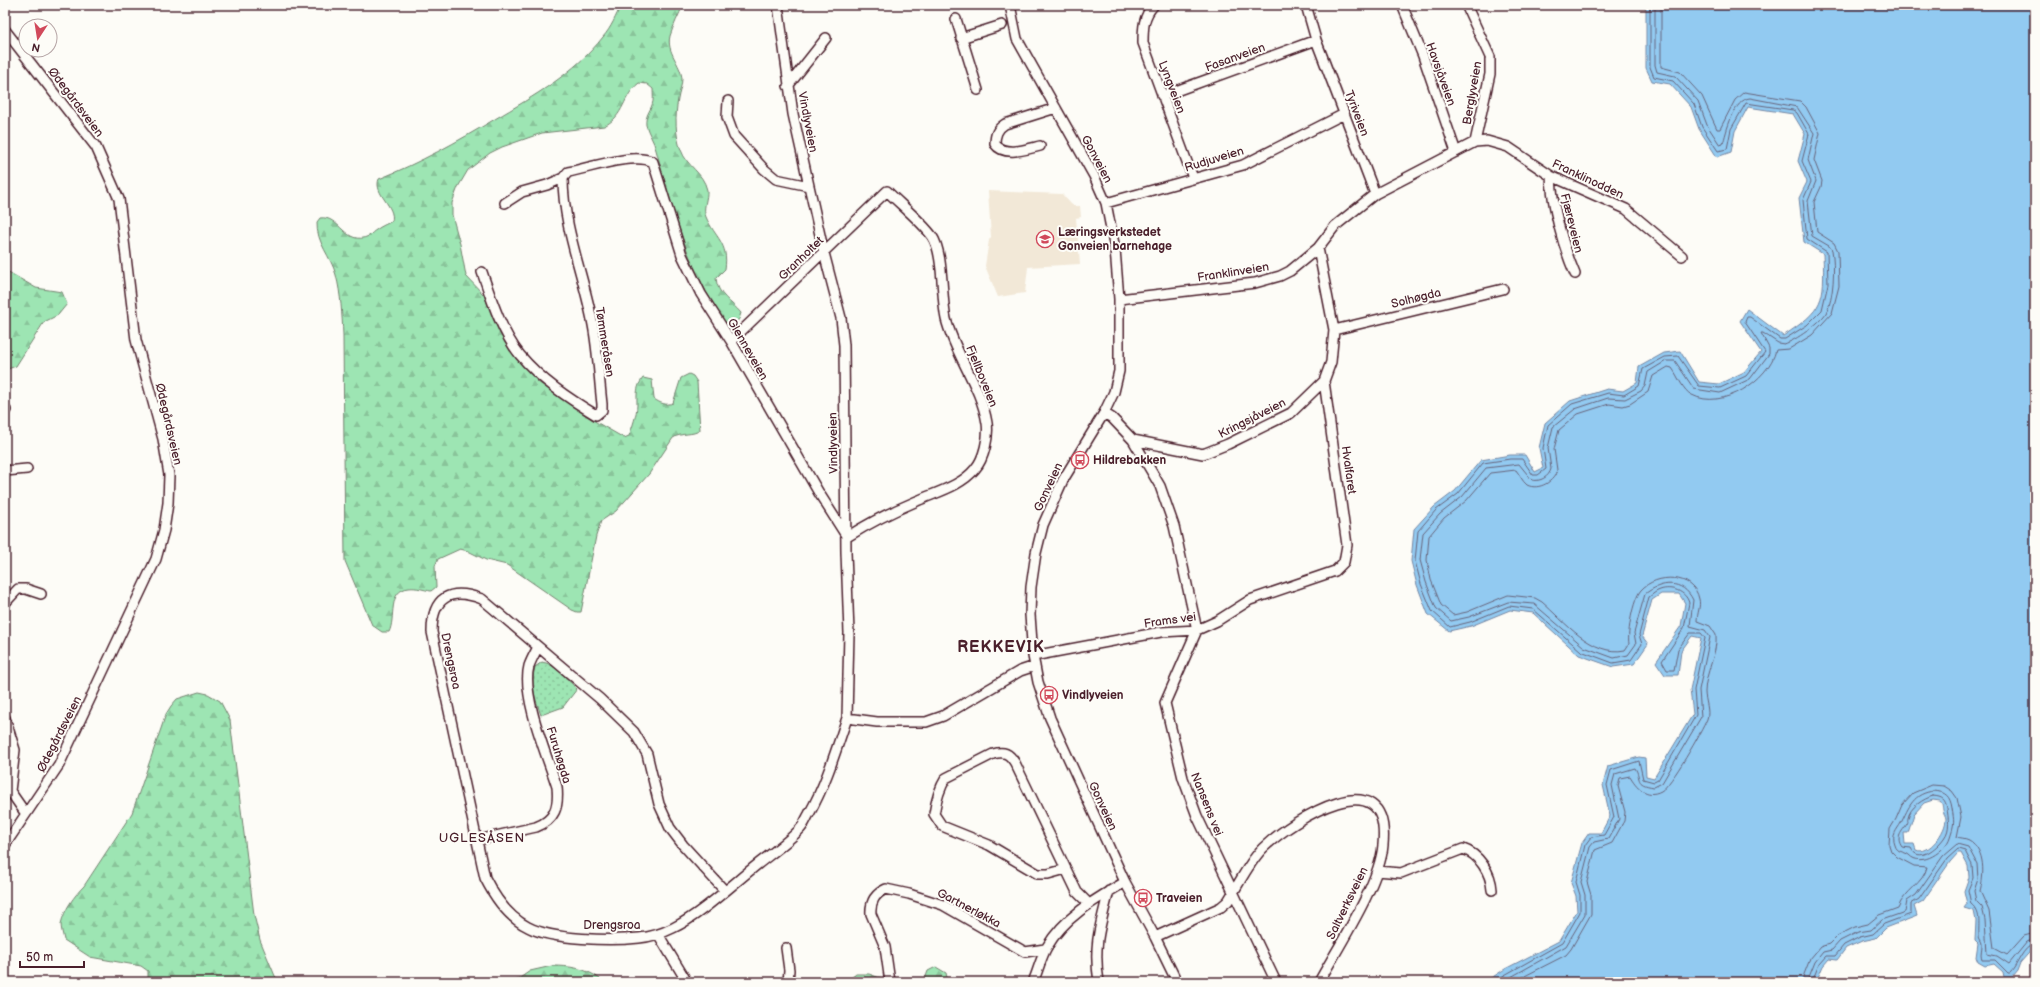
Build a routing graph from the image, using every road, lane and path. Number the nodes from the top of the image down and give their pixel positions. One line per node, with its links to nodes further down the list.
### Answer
1 (778, 5): 13 (street, Vindlyveien)
2 (1010, 5): 17 (street, Gonveien)
3 (1154, 5): 15 (street, Lyngveien)
4 (1306, 5): 12 (street)
5 (1402, 5): 21 (street, Havsjåveien)
6 (1466, 5): 19 (street, Berglyveien)
7 (956, 19): 11 (street)
8 (1002, 25): 11 (street)
9 (5, 30): 54 (street, Ødegårdsveien)
10 (826, 38): 13 (street, Vindlyveien)
11 (961, 38): 14 (street)
12 (1316, 40): 15 (street, Fasanveien); 18 (street, Tyriveien)
13 (788, 86): 25 (street, Vindlyveien)
14 (978, 90)
15 (1162, 96): 24 (street, Lyngveien)
16 (728, 101): 25 (street)
17 (1056, 108): 20 (street); 29 (street, Gonveien)
18 (1344, 114): 24 (street, Rudjuveien); 27 (street, Tyriveien)
19 (1475, 142): 21 (street, Franklinveien); 22 (street, Franklinodden)
20 (1040, 146)
21 (1456, 152): 27 (street, Franklinveien)
22 (1551, 176): 32 (street, Franklinodden); 34 (street, Fjæreveien)
23 (563, 178): 28 (street); 33 (street, Tømmeråsen); 38 (street, Glenneveien)
24 (1193, 178): 29 (street, Rudjuveien)
25 (809, 186): 31 (street, Vindlyveien)
26 (887, 191): 31 (street, Granholtet); 44 (street, Fjellboveien)
27 (1375, 194): 30 (street, Franklinveien)
28 (505, 203)
29 (1106, 203): 36 (street, Gonveien)
30 (1318, 248): 36 (street, Franklinveien); 37 (street, Kringsjåveien)
31 (824, 253): 38 (street, Granholtet); 44 (street, Vindlyveien)
32 (1682, 256)
33 (482, 272)
34 (1575, 274)
35 (1504, 289): 37 (street, Solhøgda)
36 (1119, 299): 40 (street, Gonveien)
37 (1334, 330): 39 (street, Kringsjåveien)
38 (731, 341): 44 (street, Glenneveien)
39 (1324, 381): 41 (street, Kringsjåveien); 45 (street, Hvalfaret)
40 (1104, 414): 41 (street); 50 (street, Gonveien)
41 (1133, 440): 48 (street)
42 (27, 469): 43 (street)
43 (5, 471)
44 (847, 537): 53 (street, Vindlyveien)
45 (1344, 562): 48 (street, Frams vei)
46 (41, 594): 47 (street)
47 (5, 603)
48 (1197, 630): 50 (street, Frams vei); 63 (street, Nansens vei)
49 (538, 647): 55 (street, Furuhøgda); 55 (street, Drengsroa); 61 (street, Drengsroa)
50 (1033, 656): 51 (street, Gonveien)
51 (1035, 666): 53 (street); 59 (street, Gonveien)
52 (5, 718): 54 (street)
53 (847, 718): 61 (street, Drengsroa)
54 (26, 814): 56 (street, Ødegårdsveien)
55 (478, 840): 65 (street, Drengsroa)
56 (5, 845)
57 (1066, 869): 57 (street); 64 (street)
58 (1376, 871): 60 (street); 63 (street, Saltverksveien); 76 (street, Saltverksveien)
59 (1125, 882): 62 (street); 66 (street, Gonveien)
60 (1492, 890)
61 (725, 891): 65 (street, Drengsroa)
62 (1109, 892): 64 (street); 73 (street)
63 (1234, 892): 66 (street); 75 (street, Nansens vei)
64 (1088, 903): 68 (street)
65 (658, 934): 69 (street)
66 (1155, 937): 74 (street, Gonveien)
67 (786, 948): 70 (street)
68 (1045, 949): 71 (street, Gartnerløkka); 72 (street)
69 (687, 982)
70 (788, 982)
71 (890, 982)
72 (1033, 982)
73 (1099, 982)
74 (1177, 982)
75 (1276, 982)
76 (1319, 982)

